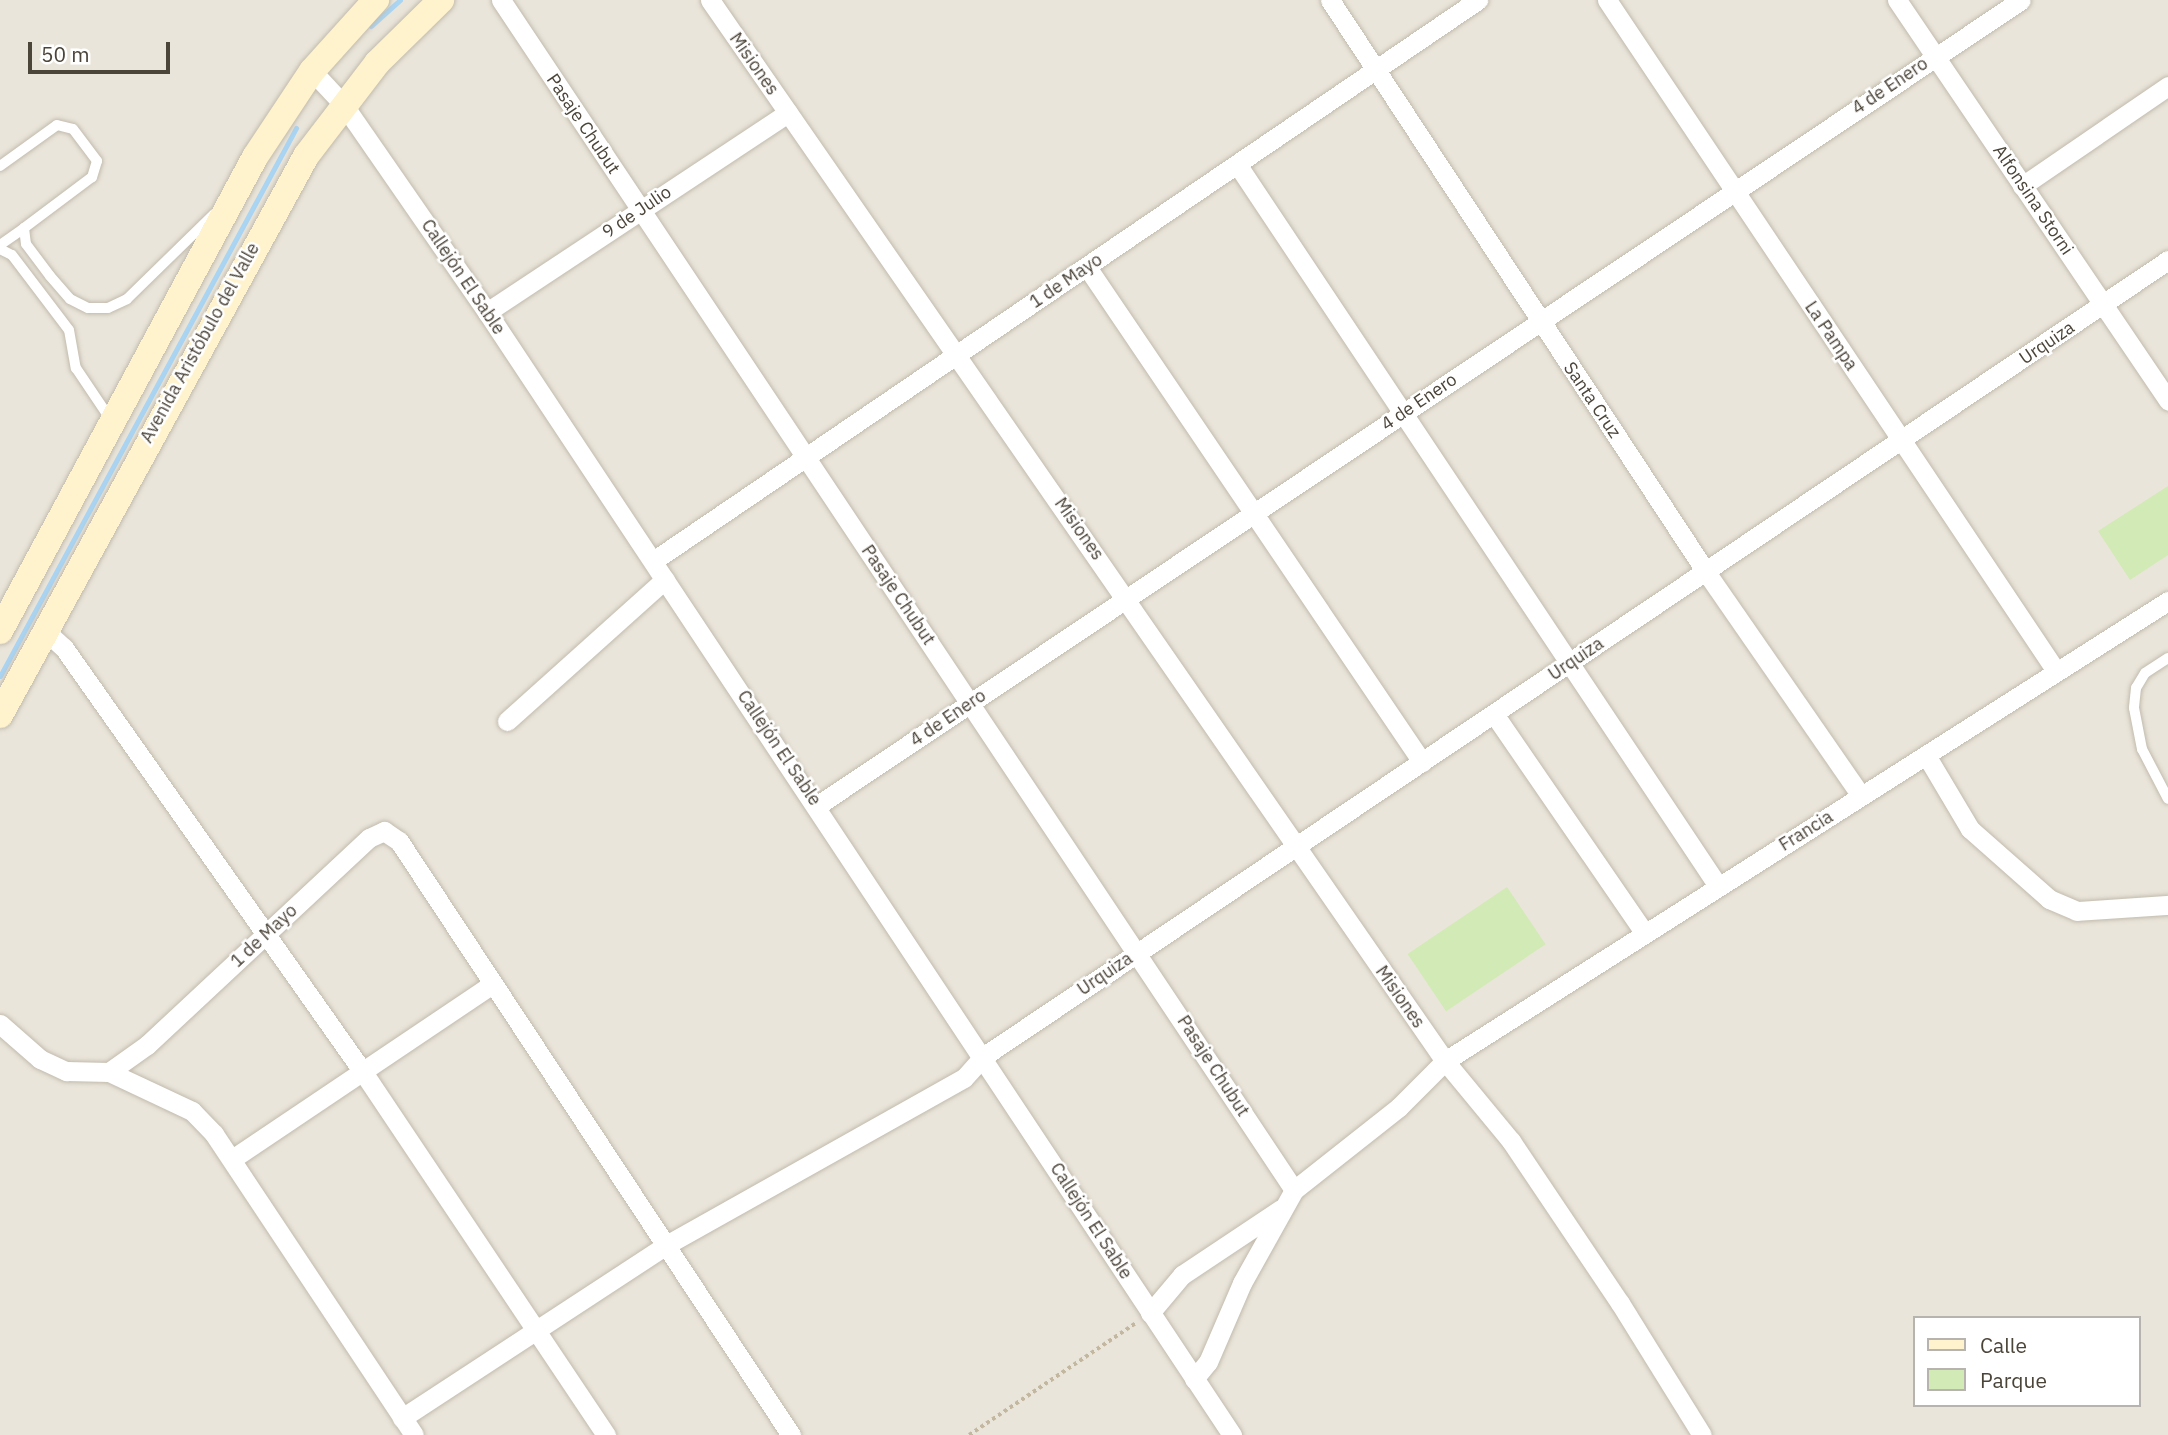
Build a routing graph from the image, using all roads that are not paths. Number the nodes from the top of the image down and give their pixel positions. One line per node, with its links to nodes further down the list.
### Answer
1 (440, 0): 14 (main road, Avenida Aristóbulo del Valle)
2 (501, 0): 21 (street, Pasaje Chubut)
3 (710, 0): 15 (street, Misiones)
4 (1330, 0): 11 (street, Santa Cruz)
5 (1478, 0): 11 (street, 1 de Mayo)
6 (1607, 0): 19 (street, La Pampa)
7 (1897, 0): 10 (street, Alfonsina Storni)
8 (2021, 0): 10 (street, 4 de Enero)
9 (364, 4): 12 (main road)
10 (1936, 56): 18 (street, Alfonsina Storni); 19 (street, 4 de Enero)
11 (1376, 70): 16 (street, 1 de Mayo); 28 (street, Santa Cruz)
12 (312, 71): 14 (street, Callejón El Sable); 20 (main road)
13 (2168, 86): 18 (street)
14 (343, 104): 27 (street, Callejón El Sable); 41 (main road, Avenida Aristóbulo del Valle)
15 (788, 113): 21 (street, 9 de Julio); 29 (street, Misiones)
16 (1237, 164): 25 (street, 1 de Mayo); 31 (street)
17 (0, 166): 22 (lane)
18 (2022, 186): 26 (street, Alfonsina Storni)
19 (1734, 191): 28 (street, 4 de Enero); 33 (street, La Pampa)
20 (235, 194): 22 (lane); 32 (main road)
21 (640, 211): 27 (street, 9 de Julio); 34 (street, Pasaje Chubut)
22 (24, 228): 23 (lane)
23 (0, 247): 32 (lane)
24 (2168, 261): 26 (street, Urquiza)
25 (1087, 267): 29 (street, 1 de Mayo); 35 (street)
26 (2104, 305): 30 (street, Alfonsina Storni); 33 (street, Urquiza)
27 (487, 312): 36 (street, Callejón El Sable)
28 (1540, 321): 31 (street, 4 de Enero); 37 (street, Santa Cruz)
29 (958, 355): 34 (street, 1 de Mayo); 39 (street, Misiones)
30 (2168, 401)
31 (1401, 414): 35 (street, 4 de Enero); 44 (street)
32 (112, 422): 42 (main road)
33 (1902, 440): 37 (street, Urquiza); 45 (street, La Pampa)
34 (805, 457): 36 (street, 1 de Mayo); 46 (street, Pasaje Chubut)
35 (1253, 513): 39 (street, 4 de Enero); 51 (street)
36 (653, 561): 38 (street, Callejón El Sable)
37 (1706, 572): 44 (street, Urquiza); 52 (street, Santa Cruz)
38 (665, 579): 49 (street); 54 (street, Callejón El Sable)
39 (1127, 598): 46 (street, 4 de Enero); 55 (street, Misiones)
40 (2168, 601): 45 (street, Francia)
41 (44, 630): 48 (main road, Avenida Aristóbulo del Valle); 59 (street)
42 (0, 631)
43 (2168, 658): 53 (lane)
44 (1569, 663): 47 (street, Urquiza); 56 (street)
45 (2056, 671): 50 (street, Francia)
46 (970, 703): 54 (street, 4 de Enero); 60 (street, Pasaje Chubut)
47 (1494, 714): 51 (street, Urquiza); 58 (street)
48 (0, 715)
49 (507, 722)
50 (1926, 755): 52 (street, Francia); 57 (street)
51 (1422, 762): 55 (street, Urquiza)
52 (1861, 796): 56 (street, Francia)
53 (2168, 799)
54 (818, 805): 63 (street, Callejón El Sable)
55 (1296, 847): 60 (street, Urquiza); 64 (street, Misiones)
56 (1718, 886): 58 (street, Francia)
57 (2168, 905)
58 (1644, 932): 64 (street, Francia)
59 (265, 934): 61 (street, 1 de Mayo); 65 (street, 1 de Mayo); 66 (street)
60 (1139, 952): 63 (street, Urquiza); 68 (street, Pasaje Chubut)
61 (492, 984): 66 (street); 69 (street)
62 (0, 1024): 65 (street)
63 (984, 1056): 69 (street, Urquiza); 70 (street, Callejón El Sable)
64 (1445, 1061): 68 (street, Francia); 78 (street, Misiones)
65 (109, 1072): 67 (street)
66 (363, 1072): 67 (street); 71 (street)
67 (232, 1159): 73 (street)
68 (1290, 1198): 70 (street, Francia); 72 (street)
69 (668, 1244): 71 (street, Urquiza); 76 (street)
70 (1150, 1313): 72 (street, Callejón El Sable)
71 (536, 1329): 73 (street, Urquiza); 75 (street)
72 (1194, 1379): 77 (street, Callejón El Sable)
73 (402, 1418): 74 (street)
74 (414, 1435)
75 (606, 1435)
76 (791, 1435)
77 (1232, 1435)
78 (1702, 1435)

